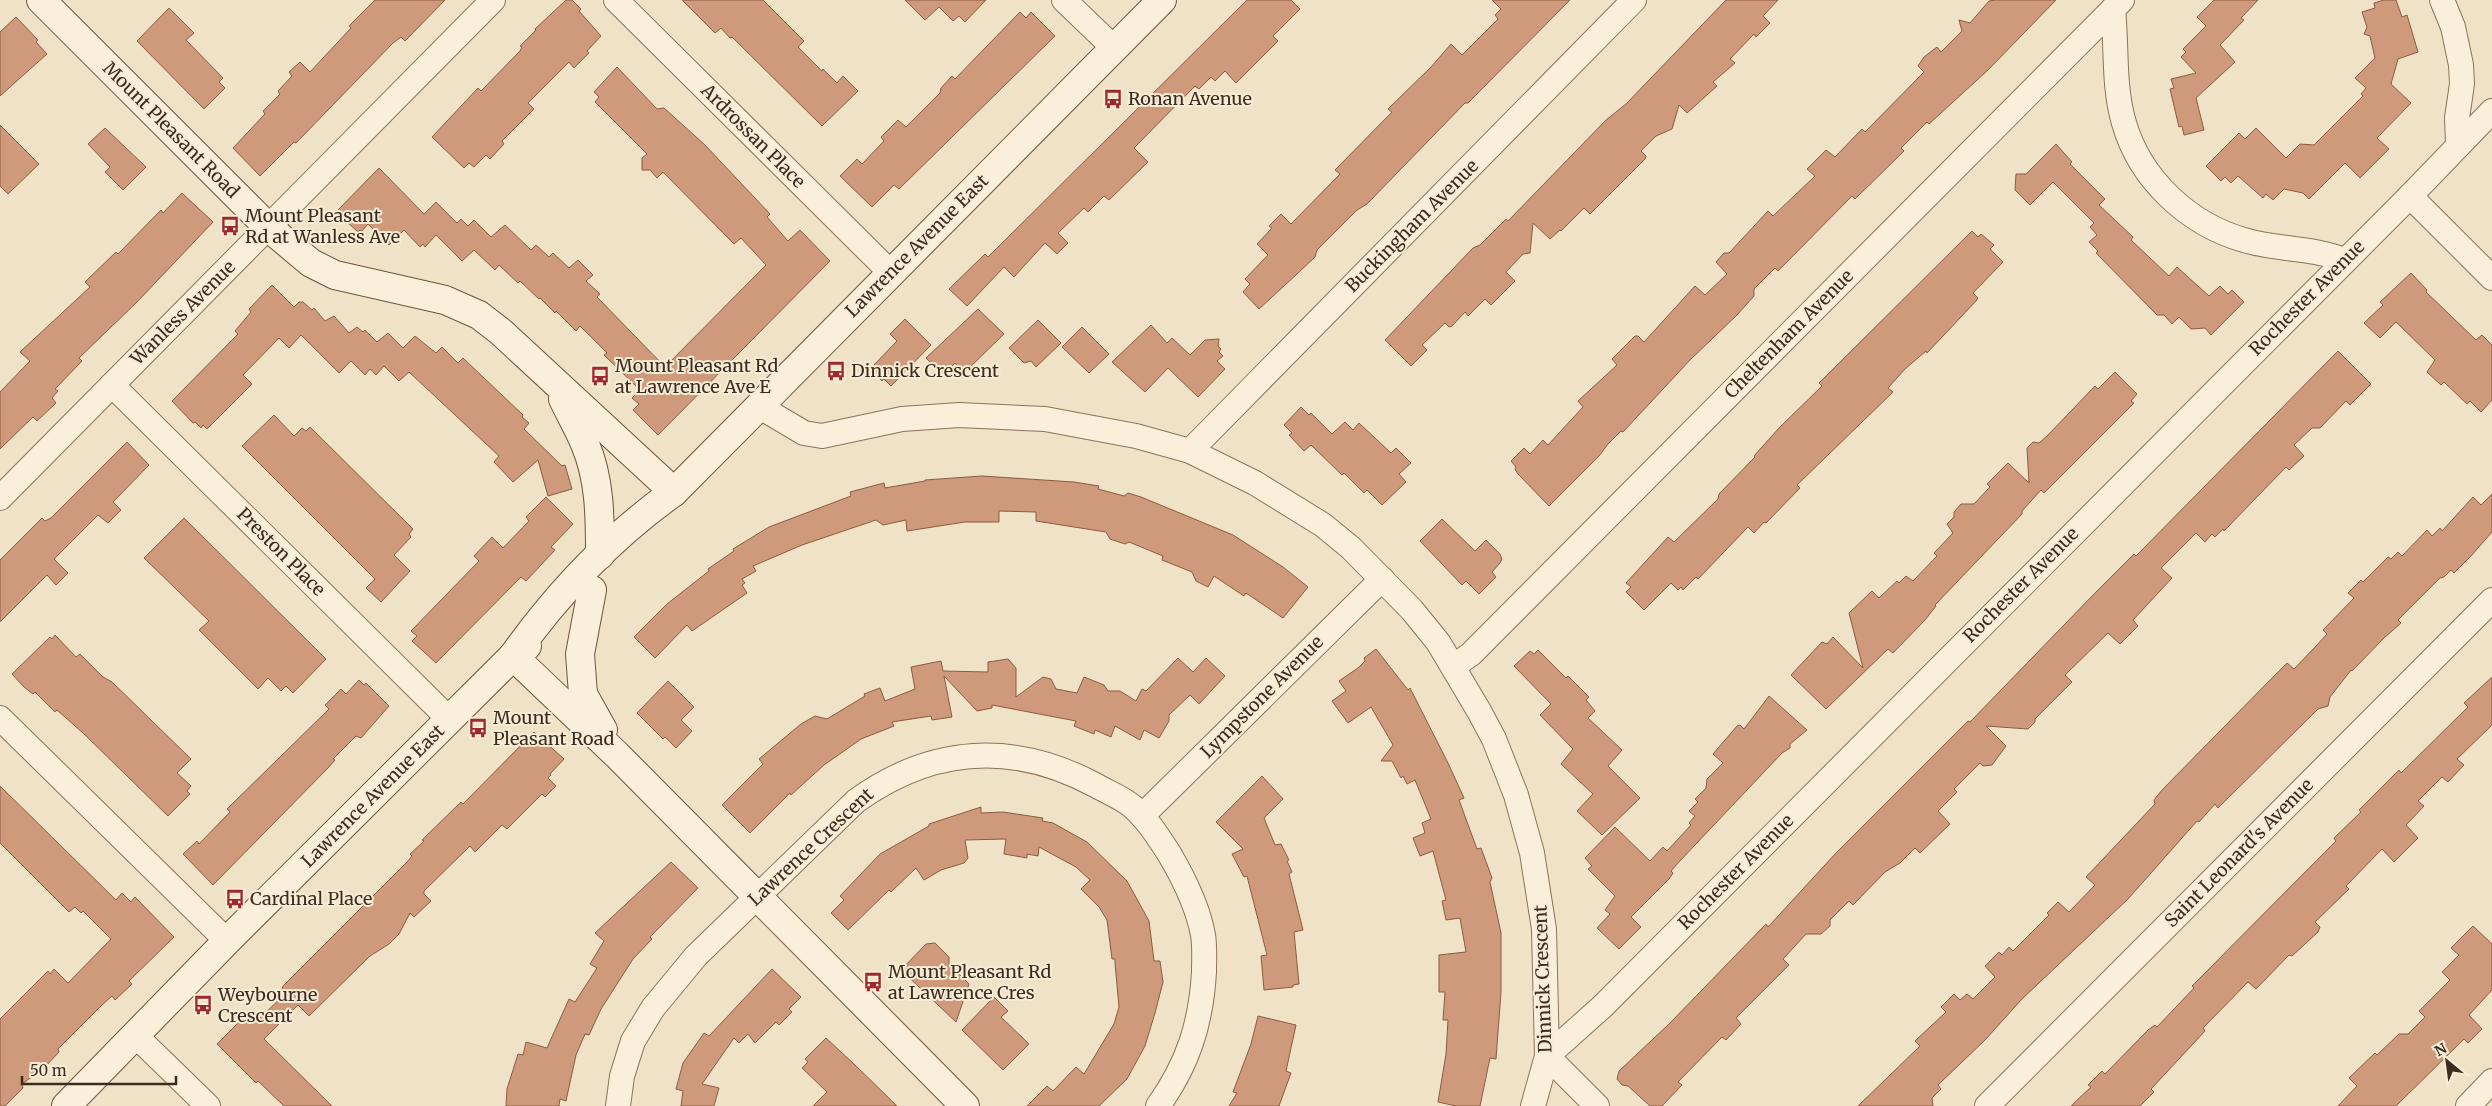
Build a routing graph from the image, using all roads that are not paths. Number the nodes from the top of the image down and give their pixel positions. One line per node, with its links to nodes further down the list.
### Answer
1 (41, 0): 13 (main road, Mount Pleasant Road)
2 (493, 0): 13 (street, Wanless Avenue)
3 (616, 0): 15 (street, Ardrossan Place)
4 (1064, 0): 9 (street)
5 (1162, 0): 9 (main road, Lawrence Avenue East)
6 (1634, 0): 20 (street, Buckingham Avenue)
7 (2442, 0): 11 (street)
8 (2118, 5): 14 (street); 28 (street, Cheltenham Avenue)
9 (1114, 48): 15 (main road, Lawrence Avenue East)
10 (2492, 111): 11 (street, Rochester Avenue)
11 (2458, 145): 12 (street, Rochester Avenue)
12 (2410, 196): 14 (street, Rochester Avenue); 16 (street)
13 (268, 226): 17 (main road, Mount Pleasant Road); 18 (street, Wanless Avenue)
14 (2344, 260): 36 (street, Rochester Avenue)
15 (890, 272): 19 (main road, Lawrence Avenue East)
16 (2492, 278)
17 (555, 384): 21 (main road, Mount Pleasant Road); 23 (main road)
18 (112, 385): 22 (street, Wanless Avenue); 30 (street, Preston Place)
19 (760, 406): 20 (street, Dinnick Crescent); 21 (main road, Lawrence Avenue East)
20 (1190, 451): 24 (street, Dinnick Crescent)
21 (674, 492): 23 (main road, Lawrence Avenue East); 25 (main road, Lawrence Avenue East)
22 (0, 498)
23 (600, 555): 27 (main road, Lawrence Avenue East)
24 (1382, 579): 28 (street, Dinnick Crescent); 32 (street, Lympstone Avenue)
25 (592, 590): 27 (main road, Lawrence Avenue East); 31 (main road)
26 (2492, 600): 45 (street, Saint Leonard's Avenue)
27 (513, 656): 30 (main road, Lawrence Avenue East); 31 (main road)
28 (1454, 666): 36 (street, Dinnick Crescent)
29 (0, 718): 34 (street)
30 (450, 720): 34 (main road, Lawrence Avenue East)
31 (617, 755): 33 (main road)
32 (1142, 816): 33 (street, Lawrence Crescent); 42 (street, Lawrence Crescent)
33 (758, 896): 40 (street, Lawrence Crescent); 41 (main road)
34 (227, 941): 35 (main road, Lawrence Avenue East)
35 (135, 1035): 38 (main road, Lawrence Avenue East); 39 (street)
36 (1547, 1056): 43 (street, Dinnick Crescent); 44 (street)
37 (2492, 1081): 46 (street)
38 (66, 1106)
39 (208, 1106)
40 (618, 1106)
41 (965, 1106)
42 (1158, 1106)
43 (1533, 1106)
44 (1596, 1106)
45 (1986, 1106)
46 (2468, 1106)

